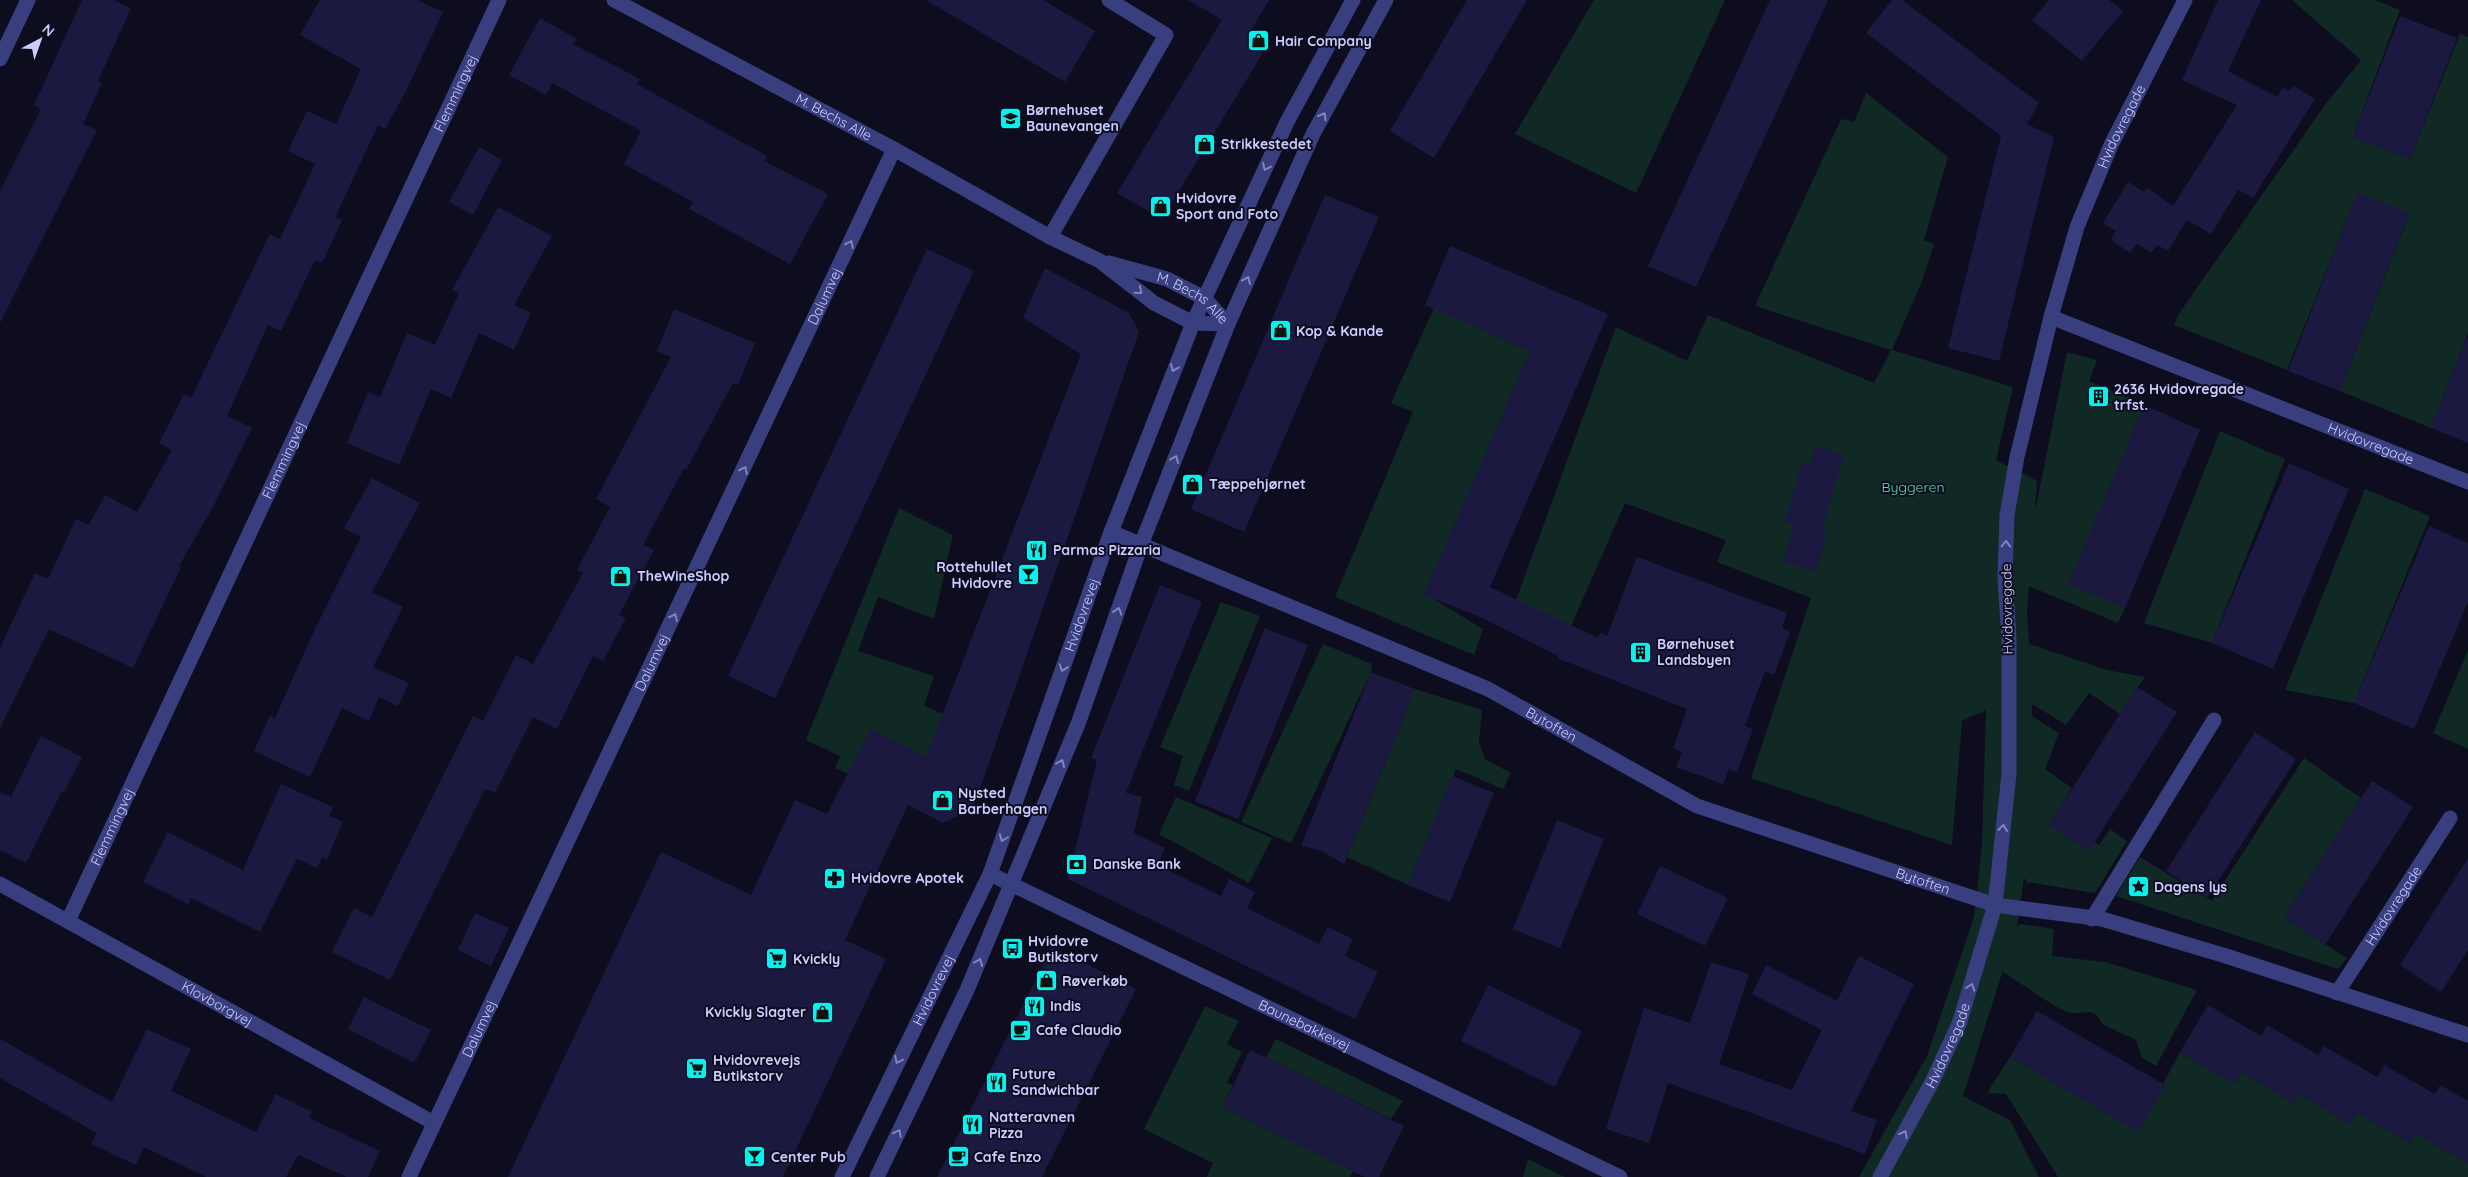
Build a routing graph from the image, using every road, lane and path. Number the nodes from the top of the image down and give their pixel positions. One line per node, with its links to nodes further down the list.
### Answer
1 (28, 0): 8 (street)
2 (499, 0): 26 (street, Flemmingvej)
3 (614, 0): 9 (street, M. Bechs Alle)
4 (1109, 0): 10 (street)
5 (1353, 0): 12 (street, Hvidovrevej, one-way to 12)
6 (1386, 0): 15 (street, one-way to 6)
7 (2184, 0): 13 (street, Hvidovregade)
8 (0, 59)
9 (894, 149): 10 (street, M. Bechs Alle); 29 (street, Dalumvej, one-way to 9)
10 (1050, 237): 11 (street, M. Bechs Alle)
11 (1100, 261): 12 (street, M. Bechs Alle); 14 (street, M. Bechs Alle, one-way to 14)
12 (1204, 298): 14 (street, Hvidovrevej); 15 (street, M. Bechs Alle)
13 (2051, 317): 16 (street, Hvidovregade); 24 (street, Hvidovregade, one-way to 13)
14 (1193, 323): 15 (street, M. Bechs Alle); 17 (street, Hvidovrevej, one-way to 17)
15 (1228, 324): 18 (street, one-way to 15)
16 (2468, 482)
17 (1111, 532): 18 (street, Bytoften); 21 (street, Hvidovrevej, one-way to 21)
18 (1140, 545): 23 (street, one-way to 18); 24 (street, Bytoften)
19 (2214, 720): 25 (street)
20 (2450, 818): 27 (street, Hvidovregade)
21 (990, 874): 23 (street, Baunebakkevej); 31 (street, Hvidovrevej, one-way to 31)
22 (0, 884): 26 (street, Klovborgvej)
23 (1011, 884): 32 (street, one-way to 23); 33 (street, Baunebakkevej)
24 (1995, 906): 25 (street); 34 (street, Hvidovregade, one-way to 24)
25 (2092, 918): 27 (street)
26 (68, 922): 29 (street, Klovborgvej)
27 (2337, 993): 28 (street)
28 (2466, 1029)
29 (434, 1123): 30 (street, Dalumvej)
30 (409, 1177)
31 (842, 1177)
32 (877, 1177)
33 (1620, 1177)
34 (1880, 1177)

